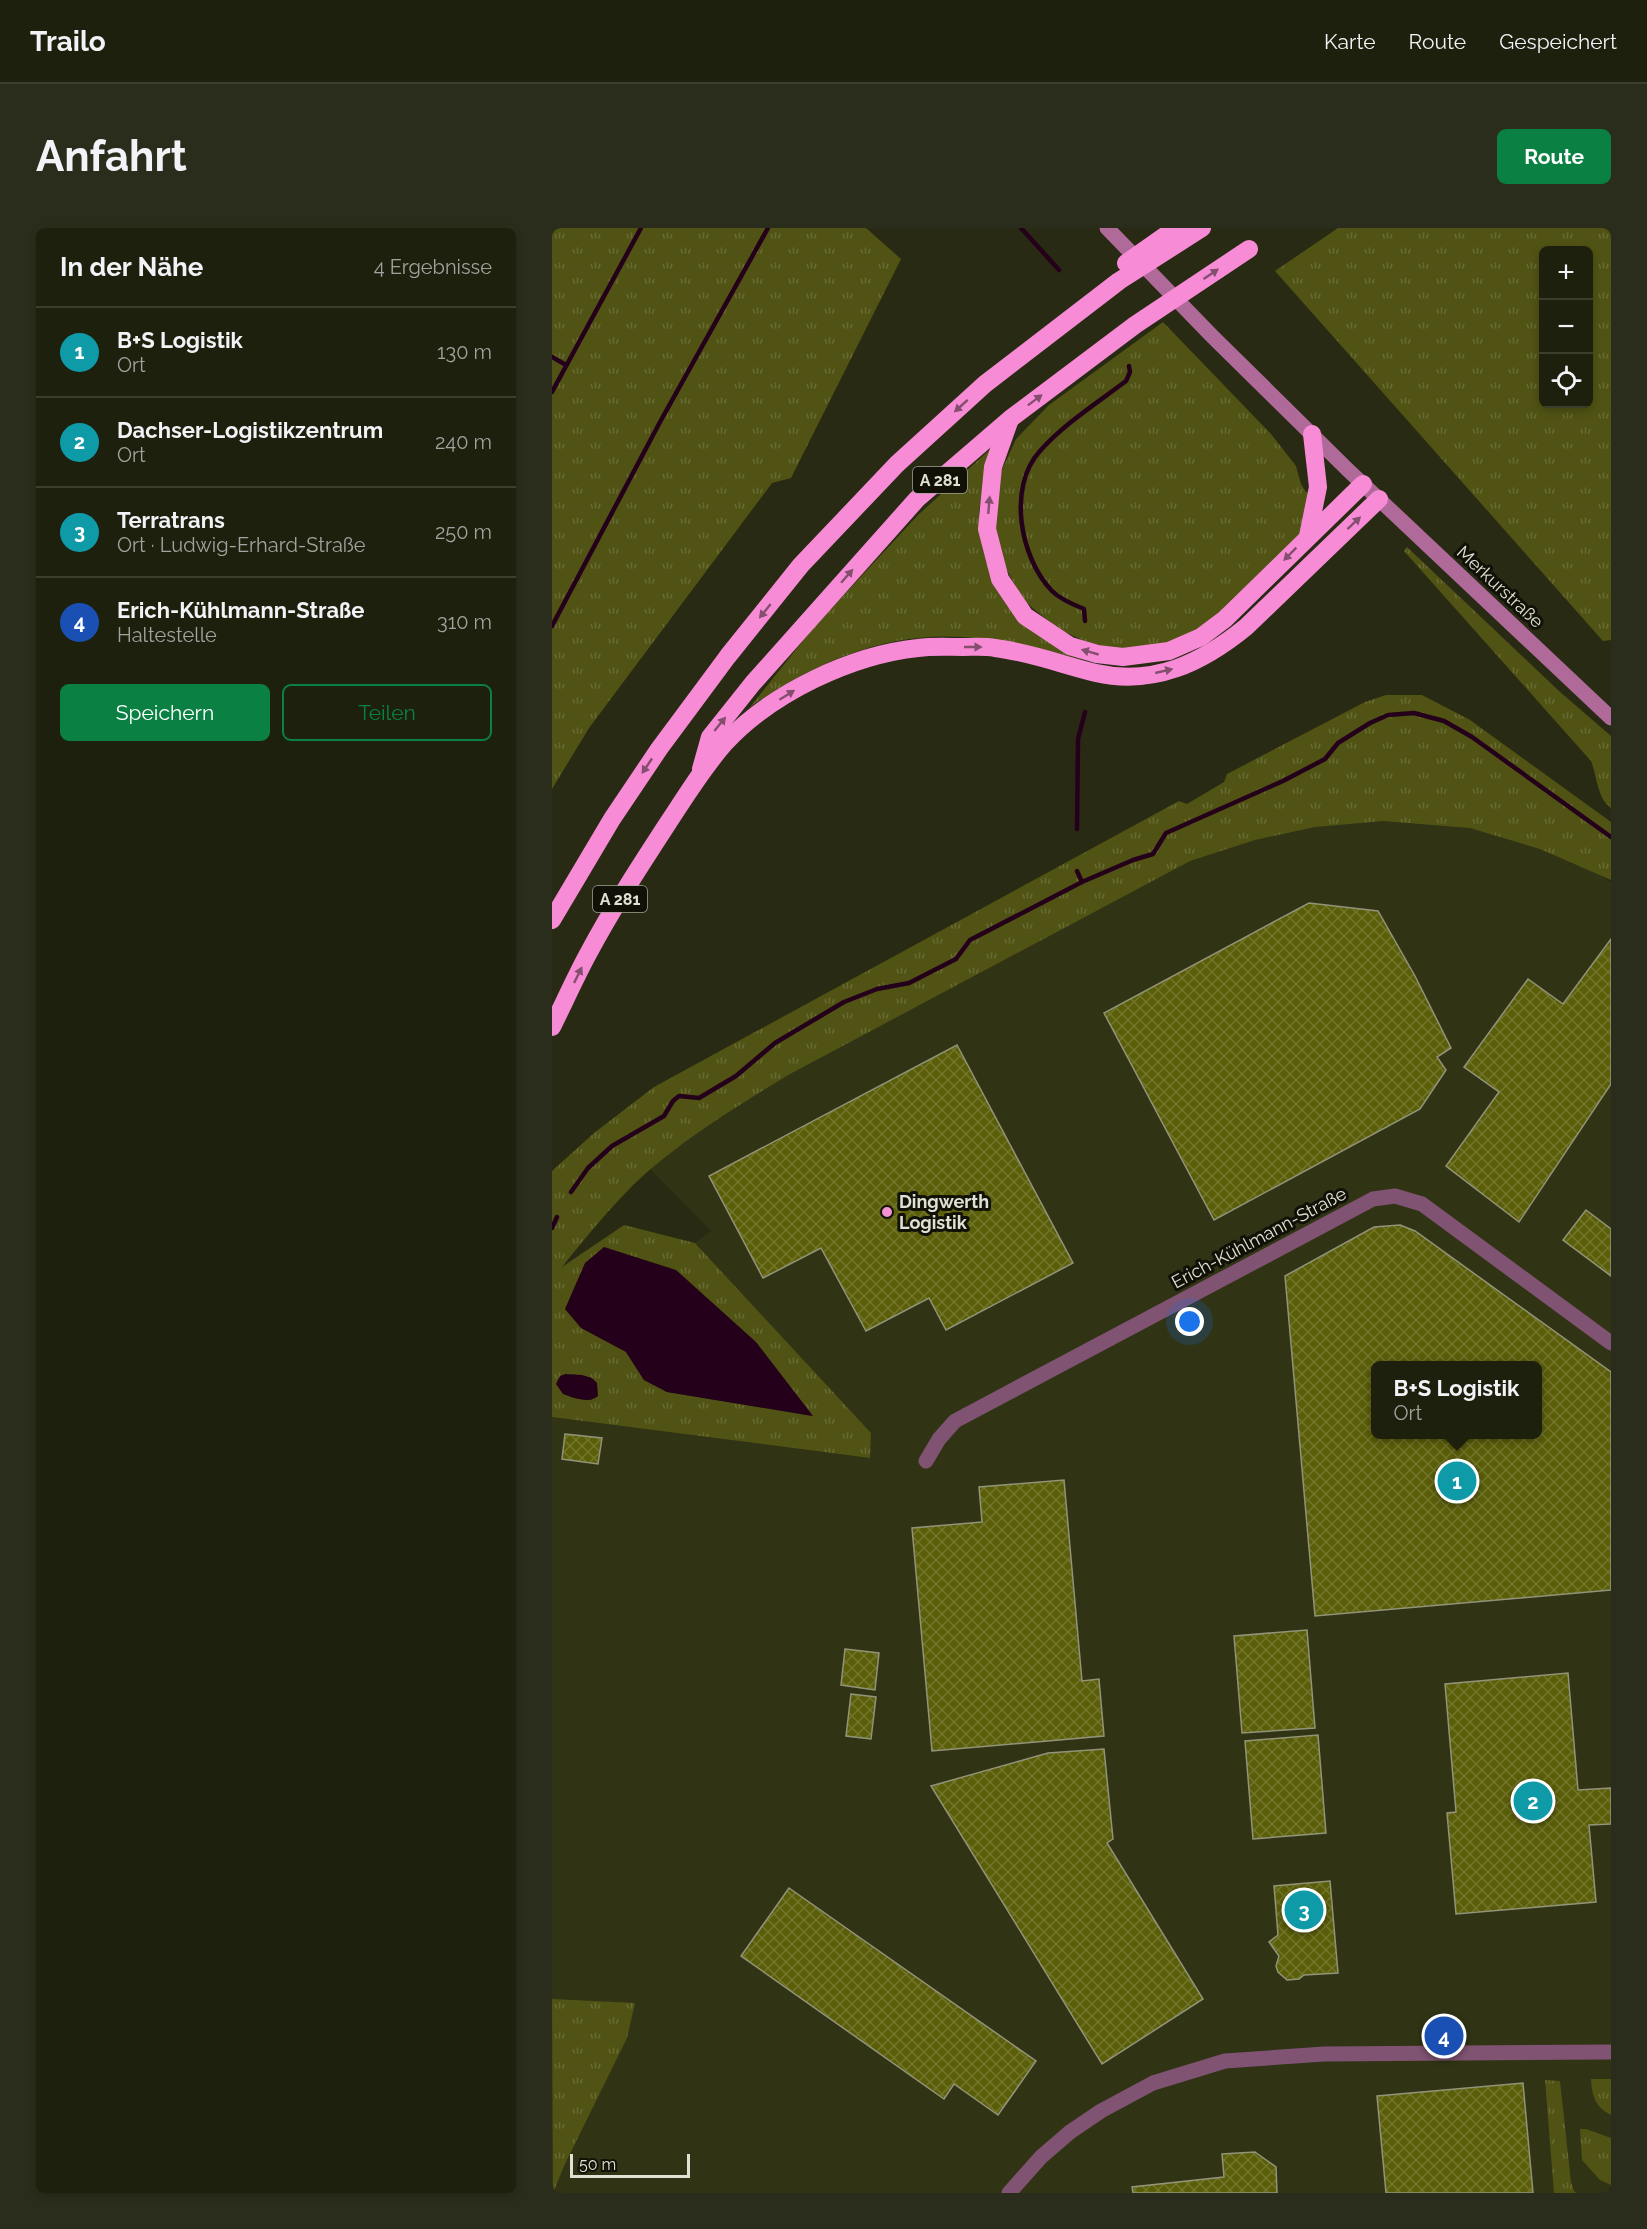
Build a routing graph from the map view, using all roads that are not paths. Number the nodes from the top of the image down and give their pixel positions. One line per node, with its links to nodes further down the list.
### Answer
1 (1107, 228): 7 (street, Merkurstraße)
2 (1176, 228): 5 (highway)
3 (1202, 228): 5 (highway, A 281)
4 (1249, 249): 6 (highway, A 281, one-way to 4)
5 (1088, 304): 13 (highway, A 281, one-way to 13)
6 (1010, 419): 10 (highway, one-way to 6); 12 (highway, A 281, one-way to 6)
7 (1312, 435): 8 (street, Merkurstraße); 10 (highway)
8 (1363, 484): 9 (street, Merkurstraße); 10 (highway)
9 (1378, 499): 11 (street, Merkurstraße); 12 (highway, one-way to 9)
10 (1308, 536)
11 (1611, 718)
12 (699, 777): 14 (highway, A 281, one-way to 12)
13 (552, 920)
14 (552, 1028)
15 (1611, 1343): 16 (street, Erich-Kühlmann-Straße)
16 (926, 1461)
17 (1611, 2052): 18 (street)
18 (1009, 2193)

